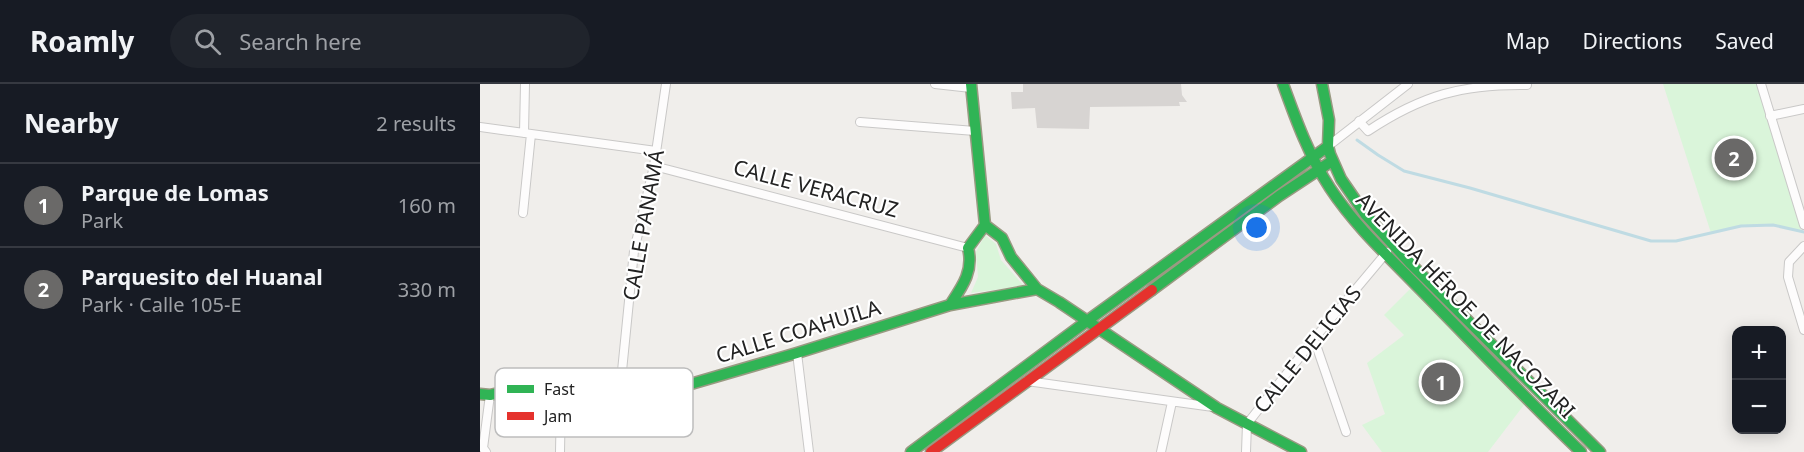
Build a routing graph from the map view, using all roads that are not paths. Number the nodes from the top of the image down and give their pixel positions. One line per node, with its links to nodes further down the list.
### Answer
1 (525, 84): 17 (street)
2 (666, 84): 19 (street, CALLE PANAMÁ)
3 (935, 84): 9 (street)
4 (1283, 84): 20 (main road, AVENIDA HÉROE DE NACOZARI)
5 (1312, 84): 10 (main road)
6 (1408, 84): 13 (street)
7 (1761, 84): 12 (street)
8 (1527, 85): 13 (street)
9 (971, 86): 16 (main road)
10 (1323, 87): 18 (main road, AVENIDA HÉROE DE NACOZARI)
11 (1804, 110): 12 (street)
12 (1770, 116): 25 (street)
13 (1359, 121): 18 (street)
14 (860, 122): 16 (street)
15 (480, 127): 17 (street)
16 (975, 131): 26 (main road)
17 (528, 133): 19 (street); 24 (street)
18 (1327, 147): 20 (main road); 21 (main road, AVENIDA HÉROE DE NACOZARI)
19 (656, 152): 22 (street, CALLE PANAMÁ)
20 (1313, 158): 23 (main road, AVENIDA HÉROE DE NACOZARI); 33 (main road)
21 (1332, 161): 23 (main road); 29 (main road, AVENIDA HÉROE DE NACOZARI)
22 (654, 166): 28 (street, CALLE VERACRUZ); 38 (street, CALLE PANAMÁ)
23 (1318, 171): 30 (main road, AVENIDA HÉROE DE NACOZARI); 34 (main road)
24 (523, 213)
25 (1803, 220)
26 (985, 225): 28 (main road); 31 (main road)
27 (1804, 246): 35 (street)
28 (968, 248): 32 (main road)
29 (1396, 249): 30 (street); 43 (main road, AVENIDA HÉROE DE NACOZARI)
30 (1385, 253): 36 (street, CALLE DELICIAS); 45 (main road, AVENIDA HÉROE DE NACOZARI)
31 (1037, 290): 32 (main road, CALLE COAHUILA); 33 (main road)
32 (950, 305): 37 (main road, CALLE COAHUILA)
33 (1087, 321): 34 (main road); 52 (main road)
34 (1098, 329): 39 (main road); 44 (main road)
35 (1804, 330)
36 (1314, 339): 46 (street, CALLE DELICIAS); 47 (street)
37 (797, 353): 40 (main road, CALLE COAHUILA); 51 (street)
38 (622, 368)
39 (1027, 381): 42 (street); 53 (main road)
40 (693, 383)
41 (485, 394): 49 (street)
42 (1172, 402): 44 (street); 54 (street)
43 (1552, 406): 45 (main road); 58 (main road, AVENIDA HÉROE DE NACOZARI)
44 (1217, 408): 46 (main road)
45 (1542, 415): 57 (main road, AVENIDA HÉROE DE NACOZARI)
46 (1247, 424): 55 (street, CALLE DELICIAS); 56 (main road)
47 (1346, 432)
48 (560, 437): 50 (street)
49 (486, 452)
50 (560, 452)
51 (809, 452)
52 (910, 452)
53 (931, 452)
54 (1161, 452)
55 (1246, 452)
56 (1301, 452)
57 (1581, 452)
58 (1600, 452)

